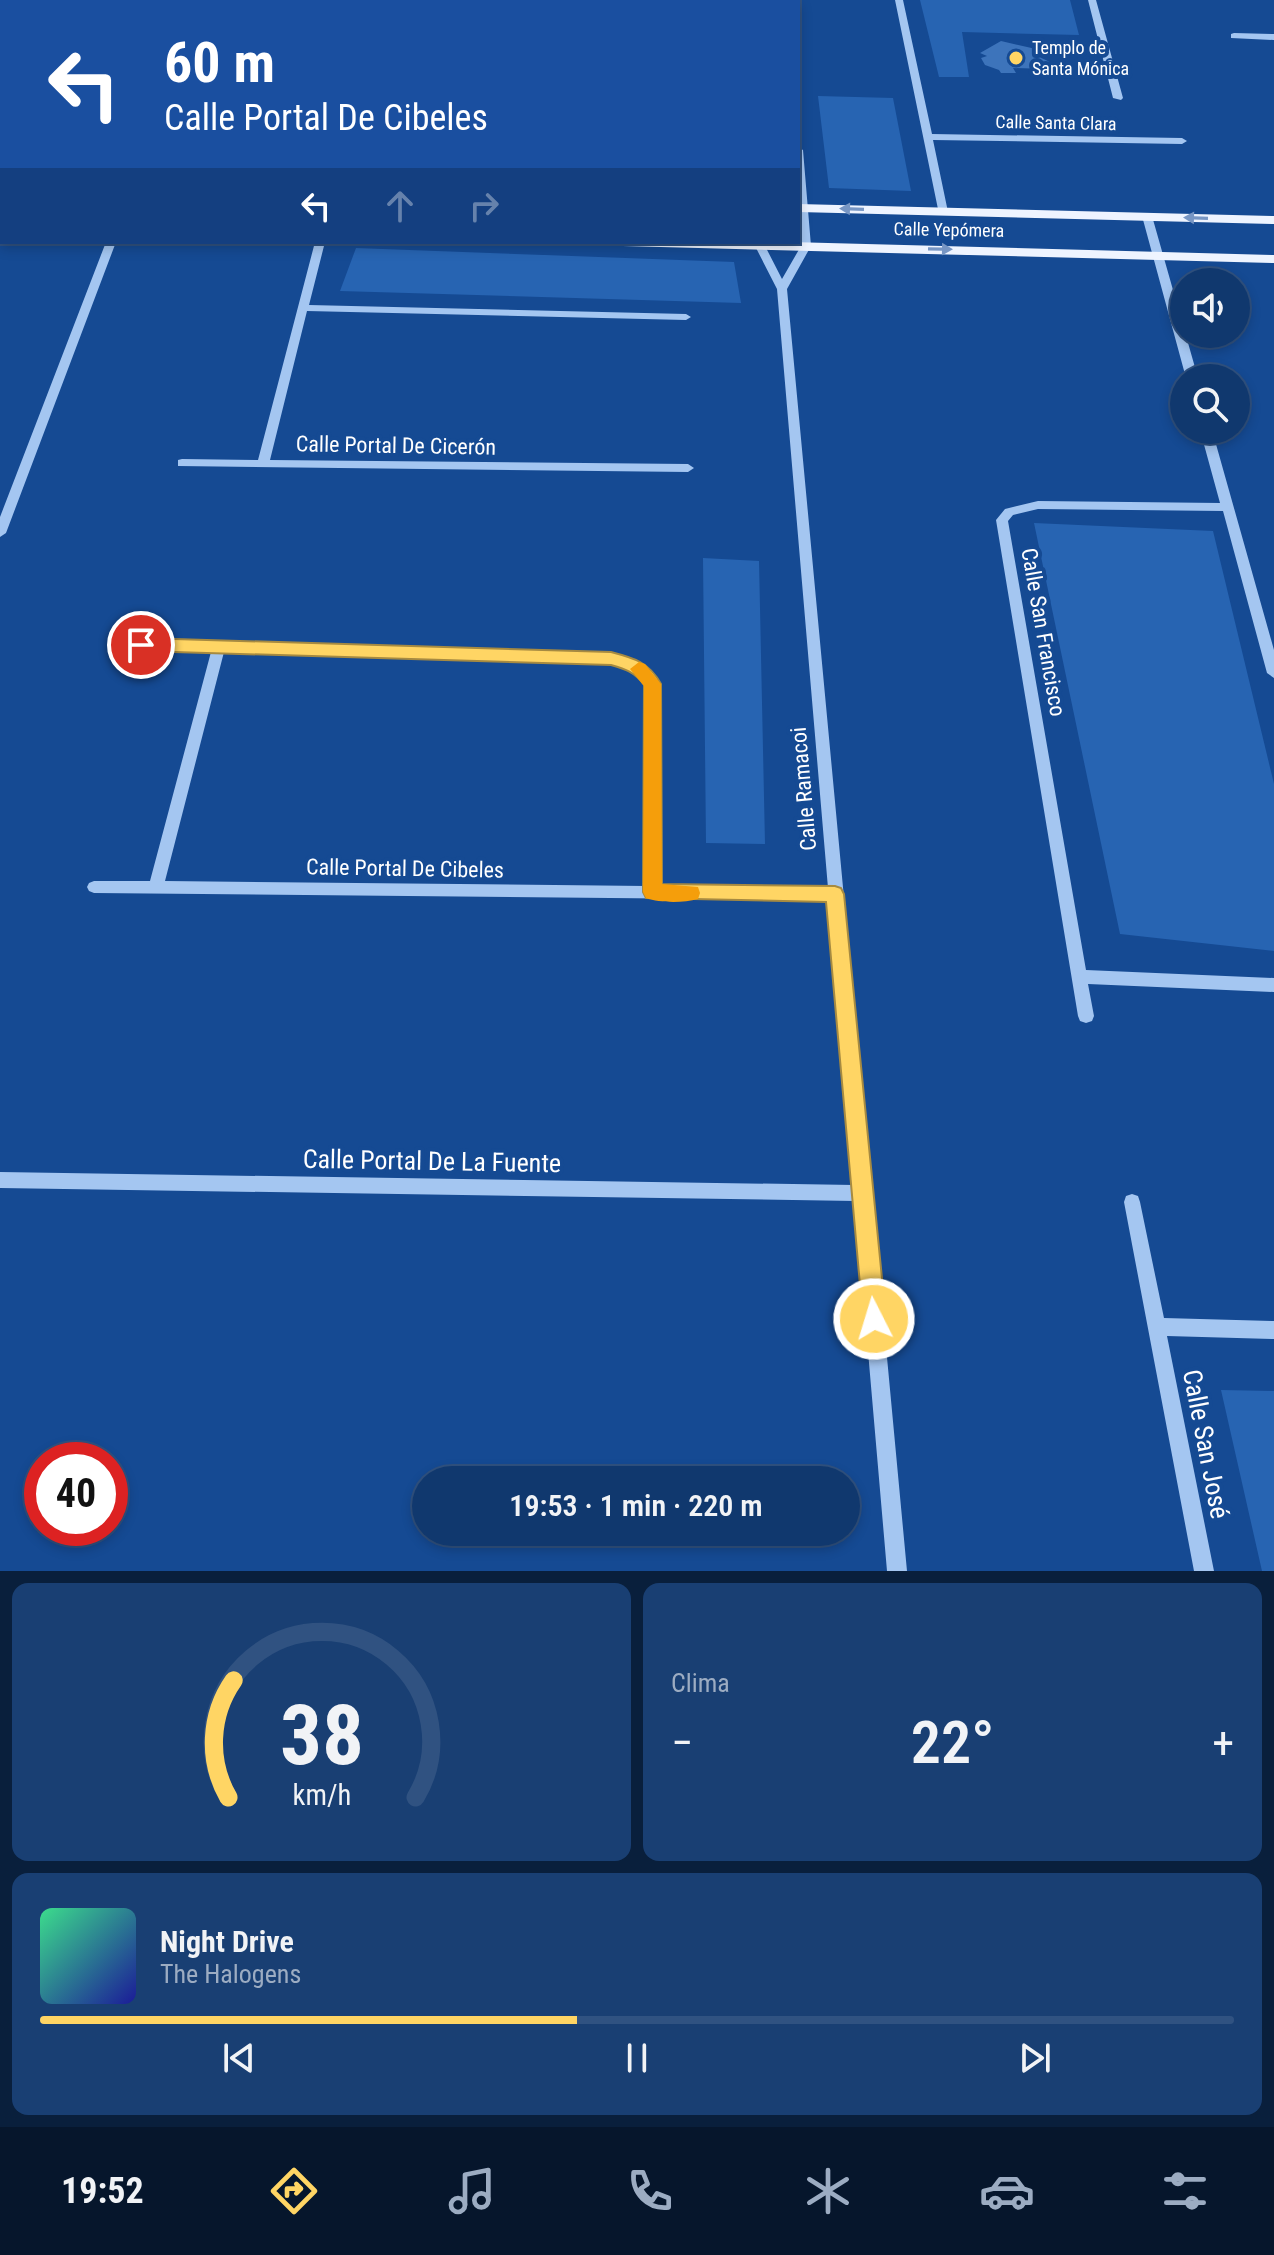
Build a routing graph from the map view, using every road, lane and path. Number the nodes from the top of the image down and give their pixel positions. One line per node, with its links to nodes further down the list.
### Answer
1 (899, 0): 6 (street)
2 (1092, 0): 5 (street, Calle Santa Clara)
3 (1234, 36): 4 (street)
4 (1274, 37)
5 (1118, 98)
6 (929, 137): 7 (street, Calle Santa Clara); 9 (street)
7 (1182, 141)
8 (801, 208): 9 (main road, Calle Yepómera, one-way to 8); 15 (street)
9 (943, 212): 10 (main road, Calle Yepómera)
10 (1147, 216): 11 (main road, Calle Yepómera, one-way to 10); 16 (street)
11 (1274, 220)
12 (110, 244): 27 (street)
13 (320, 244): 19 (street, Calle Portal De Cicerón)
14 (758, 244): 15 (main road, Calle Yepómera); 18 (street, Calle Ramacoi)
15 (806, 246): 16 (main road, Calle Yepómera, one-way to 16); 18 (street)
16 (1158, 255): 17 (main road, Calle Yepómera); 21 (street)
17 (1274, 259)
18 (782, 289): 34 (street, Calle Ramacoi)
19 (304, 308): 20 (street); 24 (street, Calle Portal De Cicerón)
20 (686, 317)
21 (1188, 364)
22 (1210, 444): 26 (street)
23 (182, 463): 24 (street)
24 (263, 463): 25 (street, Calle Portal De Cicerón)
25 (688, 468)
26 (1227, 507): 30 (street); 35 (street, Calle San Francisco)
27 (0, 533)
28 (115, 644): 29 (street)
29 (219, 646): 32 (street); 33 (street)
30 (1274, 673)
31 (94, 887): 32 (street, Calle Portal De Cibeles)
32 (156, 888): 33 (street, Calle Portal De Cibeles)
33 (653, 892): 34 (street, Calle Portal De Cibeles)
34 (835, 894): 39 (street, Calle Ramacoi)
35 (1081, 977): 36 (street); 37 (street, Calle San Francisco)
36 (1274, 985)
37 (1086, 1016)
38 (0, 1180): 39 (street, Calle Portal De La Fuente)
39 (863, 1193): 43 (street, Calle Ramacoi)
40 (1132, 1202): 41 (street, Calle San José)
41 (1156, 1327): 42 (street); 44 (street, Calle San José)
42 (1274, 1330)
43 (897, 1571)
44 (1204, 1571)

